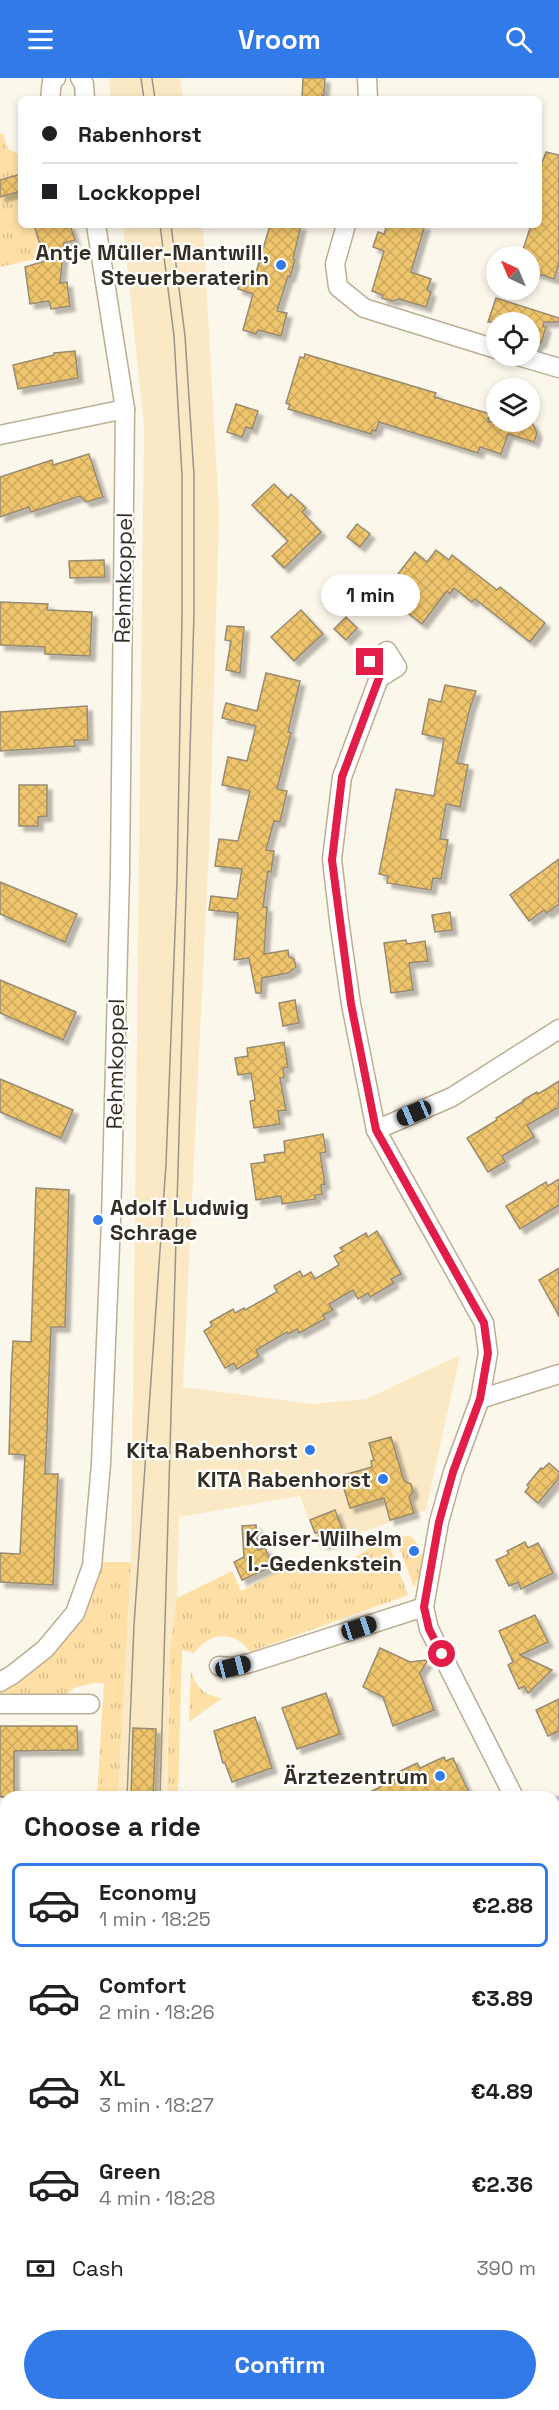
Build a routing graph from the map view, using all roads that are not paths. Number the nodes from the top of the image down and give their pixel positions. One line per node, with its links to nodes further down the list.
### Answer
1 (56, 78): 4 (street)
2 (80, 78): 5 (street)
3 (368, 78): 6 (street)
4 (50, 96)
5 (85, 96)
6 (368, 96)
7 (96, 228): 12 (street, Rehmkoppel)
8 (345, 228): 9 (street)
9 (486, 346)
10 (540, 362): 11 (street)
11 (559, 368)
12 (125, 409): 13 (street); 21 (street, Rehmkoppel)
13 (0, 435)
14 (379, 678): 16 (street)
15 (559, 1029): 16 (street)
16 (376, 1130): 18 (street)
17 (559, 1374): 18 (street)
18 (480, 1399): 19 (street)
19 (424, 1607): 20 (street); 24 (street)
20 (219, 1666)
21 (0, 1682)
22 (0, 1704): 23 (street)
23 (90, 1704)
24 (511, 1791)

